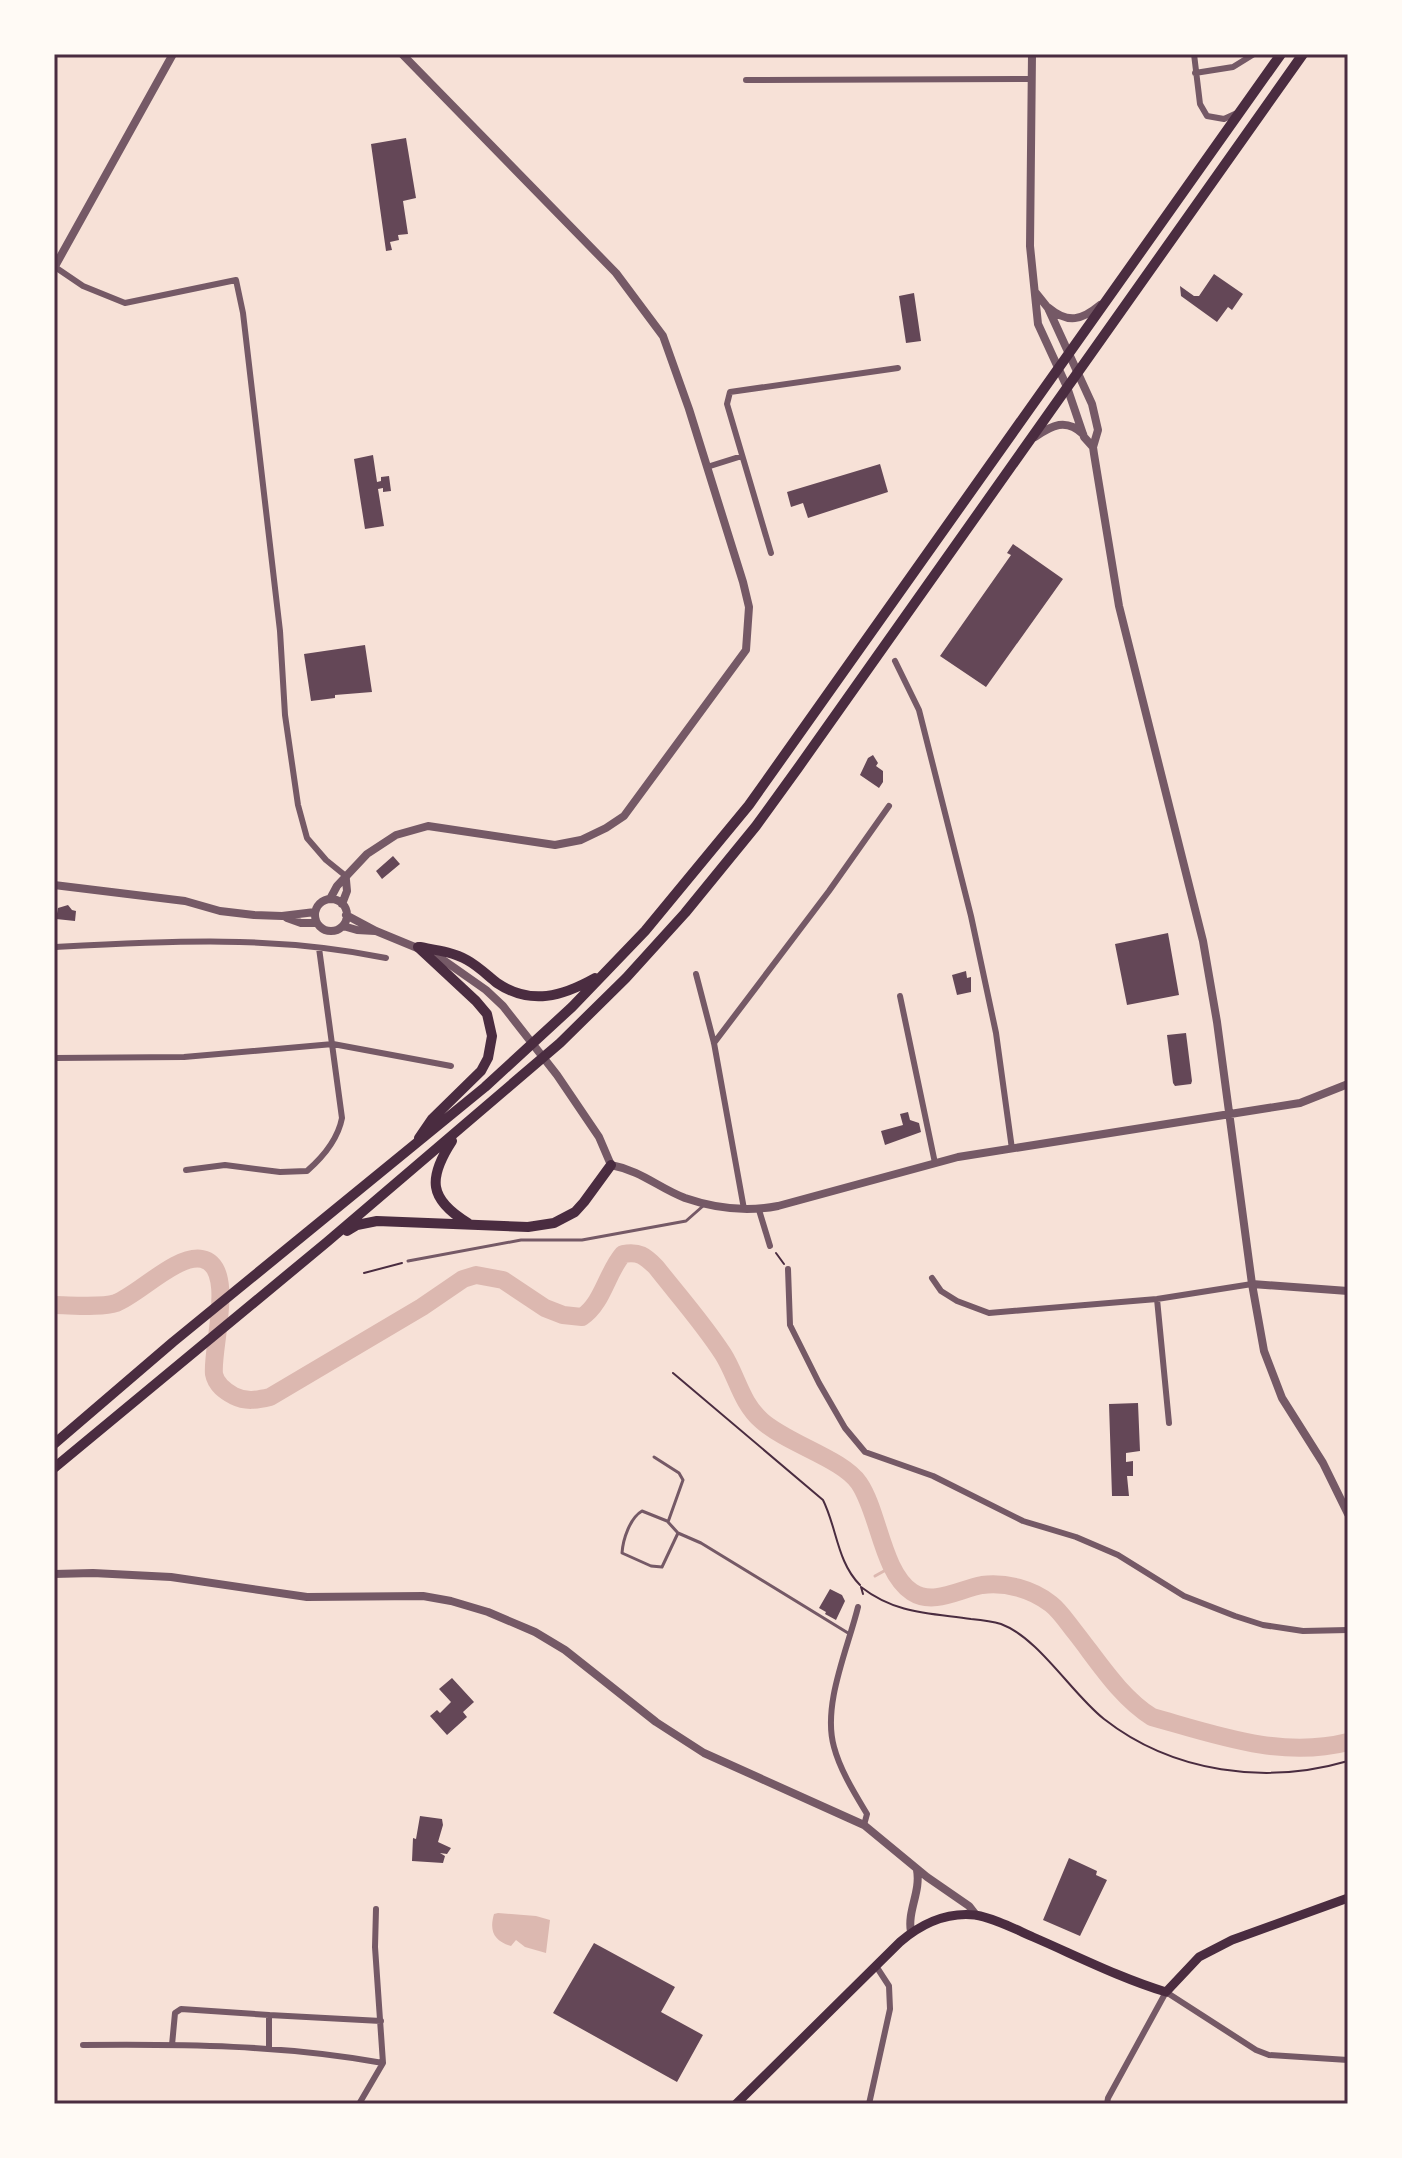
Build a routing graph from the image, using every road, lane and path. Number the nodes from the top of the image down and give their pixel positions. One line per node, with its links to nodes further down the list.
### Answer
1 (173, 54): 12 (street)
2 (402, 54): 25 (street)
3 (1032, 54): 9 (street)
4 (1194, 54): 8 (street)
5 (1254, 54): 8 (street)
6 (1281, 54): 11 (main road)
7 (1303, 54): 19 (main road)
8 (1195, 73): 11 (street)
9 (1032, 79): 10 (street); 13 (street)
10 (746, 80)
11 (1240, 112): 14 (main road)
12 (54, 268): 29 (street)
13 (1036, 293): 15 (street); 18 (street)
14 (1106, 301): 15 (street); 16 (main road)
15 (1048, 308): 16 (street)
16 (1068, 354): 18 (main road); 19 (street)
17 (898, 368): 24 (street)
18 (1058, 369): 20 (street); 43 (main road)
19 (1078, 372): 20 (main road); 23 (street)
20 (1067, 387): 21 (street); 22 (main road)
21 (1083, 434): 22 (street); 23 (street)
22 (1028, 442): 52 (main road)
23 (1093, 447): 51 (street)
24 (742, 456): 25 (street); 26 (street)
25 (707, 467): 29 (street)
26 (771, 553)
27 (895, 661): 54 (street)
28 (889, 806): 46 (street)
29 (346, 878): 31 (street); 32 (street)
30 (54, 885): 35 (street)
31 (330, 899): 32 (street); 33 (street)
32 (342, 904): 34 (street)
33 (315, 912): 35 (street); 36 (street)
34 (346, 915): 37 (street); 38 (street)
35 (282, 916): 36 (street)
36 (317, 923): 37 (street)
37 (343, 926): 38 (street)
38 (376, 931): 40 (street)
39 (54, 947): 41 (street)
40 (418, 947): 43 (main road); 53 (main road); 56 (street)
41 (319, 948): 42 (street); 47 (street)
42 (386, 958)
43 (607, 971): 53 (main road)
44 (696, 974): 46 (street)
45 (900, 996): 55 (street)
46 (714, 1043): 59 (street)
47 (333, 1044): 48 (street); 49 (street); 57 (street)
48 (54, 1058)
49 (451, 1066)
50 (1348, 1084): 51 (street)
51 (1231, 1115): 54 (street); 68 (street)
52 (458, 1132): 61 (main road); 62 (main road)
53 (411, 1149): 73 (main road)
54 (1012, 1149): 55 (street)
55 (935, 1163): 60 (street)
56 (611, 1165): 58 (street); 61 (main road)
57 (186, 1170)
58 (706, 1203): 59 (street); 64 (lane)
59 (744, 1209): 60 (street)
60 (759, 1210): 63 (street)
61 (469, 1224): 62 (main road)
62 (327, 1242): 75 (main road)
63 (770, 1246): 65 (path)
64 (408, 1261): 66 (path)
65 (788, 1269): 83 (street)
66 (364, 1273)
67 (932, 1278): 70 (street)
68 (1252, 1284): 69 (street); 70 (street); 76 (street)
69 (1348, 1291)
70 (1157, 1299): 72 (street)
71 (673, 1373): 80 (path)
72 (1169, 1423)
73 (54, 1444)
74 (654, 1457): 77 (lane)
75 (54, 1468)
76 (1348, 1514)
77 (668, 1522): 78 (lane); 78 (lane)
78 (678, 1533): 84 (lane)
79 (54, 1574): 86 (street)
80 (861, 1587): 81 (path); 85 (path)
81 (863, 1594)
82 (858, 1607): 84 (street)
83 (1348, 1630)
84 (850, 1633): 86 (street)
85 (1348, 1761)
86 (864, 1825): 87 (street)
87 (917, 1869): 90 (street); 91 (street)
88 (1348, 1898): 93 (main road)
89 (376, 1909): 95 (street)
90 (976, 1915): 91 (main road); 93 (main road)
91 (911, 1932): 92 (main road)
92 (876, 1966): 102 (main road); 103 (street)
93 (1166, 1992): 99 (street); 104 (street)
94 (269, 2015): 95 (street); 97 (street); 98 (street)
95 (381, 2021): 100 (street)
96 (83, 2045): 97 (street)
97 (172, 2045): 98 (street)
98 (269, 2049): 100 (street)
99 (1348, 2060)
100 (383, 2063): 101 (street)
101 (359, 2104)
102 (736, 2104)
103 (869, 2104)
104 (1107, 2104)

